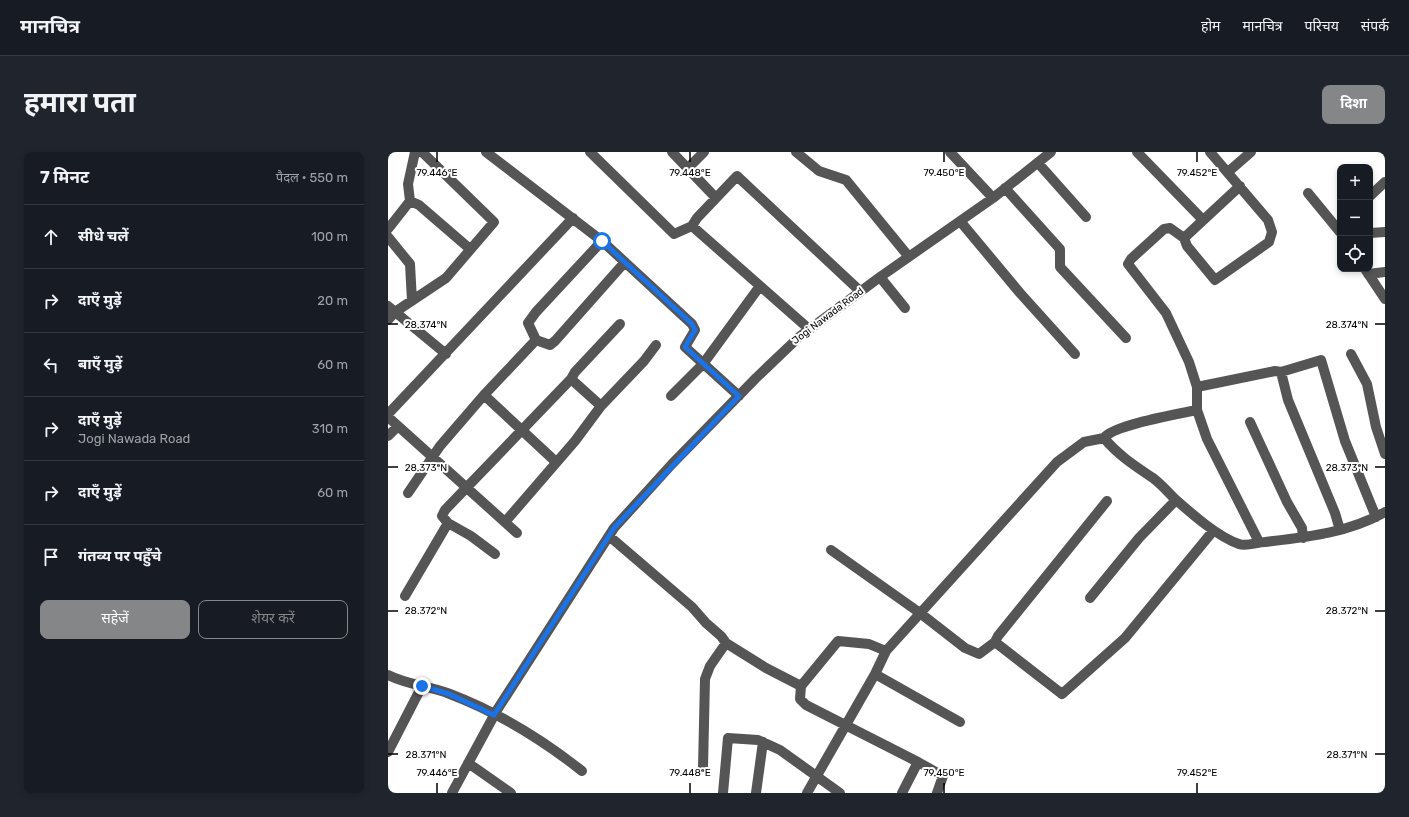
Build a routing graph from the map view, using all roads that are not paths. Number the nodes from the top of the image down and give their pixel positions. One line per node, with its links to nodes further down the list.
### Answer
1 (415, 152): 23 (street)
2 (422, 152): 36 (street)
3 (486, 152): 25 (street)
4 (590, 152): 28 (street)
5 (672, 152): 14 (street)
6 (704, 152): 14 (street)
7 (796, 152): 37 (street)
8 (950, 152): 22 (street)
9 (1051, 152): 13 (street, Jogi Nawada Road)
10 (1137, 152): 26 (street)
11 (1210, 152): 15 (street)
12 (1252, 152): 15 (street)
13 (1038, 163): 18 (street, Jogi Nawada Road); 24 (street)
14 (688, 168): 21 (street)
15 (1228, 172): 17 (street)
16 (1385, 182): 20 (street)
17 (1240, 186): 26 (street); 34 (street)
18 (1005, 188): 22 (street, Jogi Nawada Road); 51 (street)
19 (1308, 193): 29 (street)
20 (1373, 193)
21 (716, 198): 28 (street); 44 (street)
22 (993, 198): 27 (street, Jogi Nawada Road)
23 (410, 201): 30 (street); 36 (street)
24 (1086, 217)
25 (574, 218): 35 (street); 54 (street)
26 (1203, 220): 34 (street)
27 (960, 221): 37 (street, Jogi Nawada Road); 55 (street)
28 (692, 226): 43 (street)
29 (1337, 226)
30 (388, 229)
31 (1385, 232): 32 (street)
32 (1373, 233)
33 (388, 237): 46 (street)
34 (1184, 238): 60 (street)
35 (602, 241): 38 (street); 52 (street)
36 (470, 249): 46 (street)
37 (909, 257): 42 (street, Jogi Nawada Road)
38 (624, 262): 52 (street); 57 (street)
39 (1373, 271): 41 (street)
40 (1367, 272): 45 (street)
41 (1385, 272)
42 (880, 277): 44 (street, Jogi Nawada Road); 47 (street)
43 (760, 286): 50 (street); 57 (street)
44 (860, 291): 50 (street, Jogi Nawada Road)
45 (1385, 299)
46 (412, 300): 48 (street)
47 (905, 308)
48 (390, 313): 54 (street)
49 (620, 324): 59 (street)
50 (810, 329): 63 (street, Jogi Nawada Road)
51 (1126, 338)
52 (536, 340): 61 (street)
53 (656, 345): 64 (street)
54 (446, 354): 66 (street)
55 (1075, 354)
56 (1351, 354): 72 (street)
57 (703, 364): 62 (street); 63 (street)
58 (1281, 372): 60 (street); 80 (street); 83 (street)
59 (571, 379): 64 (street); 69 (street)
60 (1197, 387): 65 (street)
61 (484, 395): 69 (street); 73 (street)
62 (671, 396)
63 (739, 396): 86 (street, Jogi Nawada Road)
64 (601, 406): 74 (street)
65 (1197, 410): 71 (street); 88 (street)
66 (388, 415): 68 (street)
67 (1250, 422): 87 (street)
68 (398, 426): 70 (street); 73 (street)
69 (521, 431): 74 (street); 75 (street)
70 (388, 436)
71 (1104, 438): 77 (street); 93 (street)
72 (1385, 454)
73 (433, 457): 75 (street); 76 (street)
74 (556, 462): 81 (street)
75 (467, 488): 81 (street); 82 (street)
76 (408, 493)
77 (1176, 500): 84 (street); 92 (street)
78 (1107, 501): 94 (street)
79 (1385, 512): 80 (street)
80 (1376, 517): 83 (street)
81 (505, 522): 85 (street)
82 (448, 523): 90 (street); 91 (street)
83 (1340, 530): 87 (street)
84 (1213, 531): 88 (street); 94 (street)
85 (517, 533)
86 (609, 536): 95 (street); 101 (street, Jogi Nawada Road)
87 (1303, 538): 88 (street)
88 (1259, 542)
89 (831, 550): 93 (street)
90 (495, 554)
91 (405, 596)
92 (1090, 598)
93 (920, 613): 94 (street); 96 (street)
94 (995, 642)
95 (726, 643): 100 (street); 108 (street)
96 (886, 651): 97 (street); 100 (street)
97 (875, 674): 102 (street); 103 (street)
98 (388, 676): 99 (street)
99 (422, 686): 101 (street); 105 (street)
100 (801, 686): 103 (street)
101 (494, 715): 107 (street, Jogi Nawada Road); 109 (street)
102 (960, 722)
103 (846, 724): 106 (street); 110 (street)
104 (763, 742): 110 (street); 113 (street); 114 (street)
105 (388, 752)
106 (918, 762): 117 (street); 118 (street)
107 (468, 763): 111 (street, Jogi Nawada Road); 112 (street)
108 (703, 768)
109 (582, 771)
110 (816, 777): 115 (street); 116 (street)
111 (452, 793)
112 (511, 793)
113 (723, 793)
114 (756, 793)
115 (807, 793)
116 (840, 793)
117 (902, 793)
118 (937, 793)

